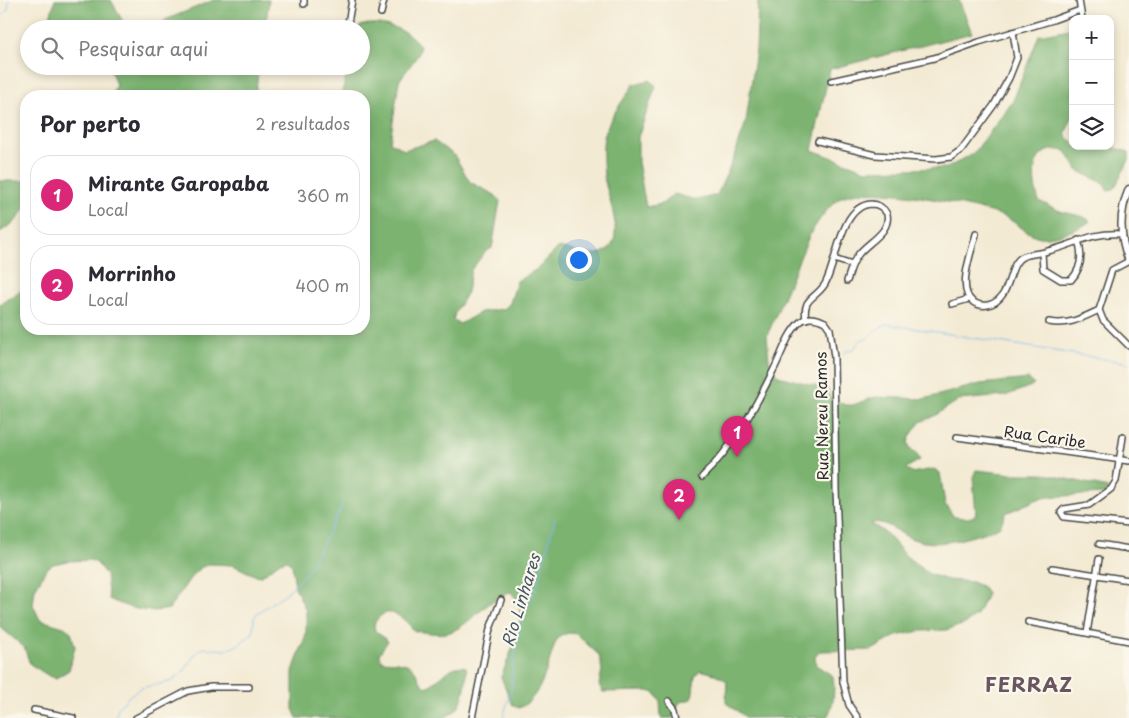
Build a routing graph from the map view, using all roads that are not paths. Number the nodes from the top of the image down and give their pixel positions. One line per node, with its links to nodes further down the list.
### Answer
1 (352, 0): 7 (street)
2 (384, 0): 5 (street)
3 (1079, 0): 4 (street)
4 (1080, 10): 6 (street); 8 (street)
5 (382, 13)
6 (1081, 15)
7 (349, 20)
8 (1013, 32): 9 (street); 10 (street)
9 (831, 82)
10 (818, 141)
11 (1129, 189): 13 (main road)
12 (976, 234): 20 (street)
13 (1122, 234): 14 (street); 17 (main road)
14 (1078, 240): 15 (street); 15 (street)
15 (1042, 253): 20 (street)
16 (834, 259): 18 (street); 18 (street); 23 (street)
17 (1129, 261): 22 (street)
18 (852, 265): 19 (street)
19 (846, 281)
20 (969, 299): 21 (street)
21 (952, 304)
22 (1099, 310): 24 (street); 25 (street)
23 (806, 319): 30 (street); 49 (street, Rua Nereu Ramos)
24 (1049, 322)
25 (1129, 346)
26 (957, 437): 28 (street, Rua Caribe)
27 (1123, 437): 28 (street)
28 (1120, 459): 29 (street, Rua Caribe); 31 (street)
29 (1129, 461)
30 (702, 477)
31 (1129, 524)
32 (1099, 544): 33 (street)
33 (1129, 549)
34 (1098, 559): 36 (street)
35 (1052, 568): 36 (street)
36 (1096, 575): 37 (street); 40 (street)
37 (1129, 580)
38 (501, 600): 47 (street)
39 (1028, 622): 40 (street)
40 (1088, 633): 41 (street)
41 (1129, 640)
42 (249, 688): 46 (street)
43 (669, 701): 48 (street)
44 (34, 710): 45 (street)
45 (72, 718)
46 (136, 718)
47 (472, 718)
48 (677, 718)
49 (858, 718)

